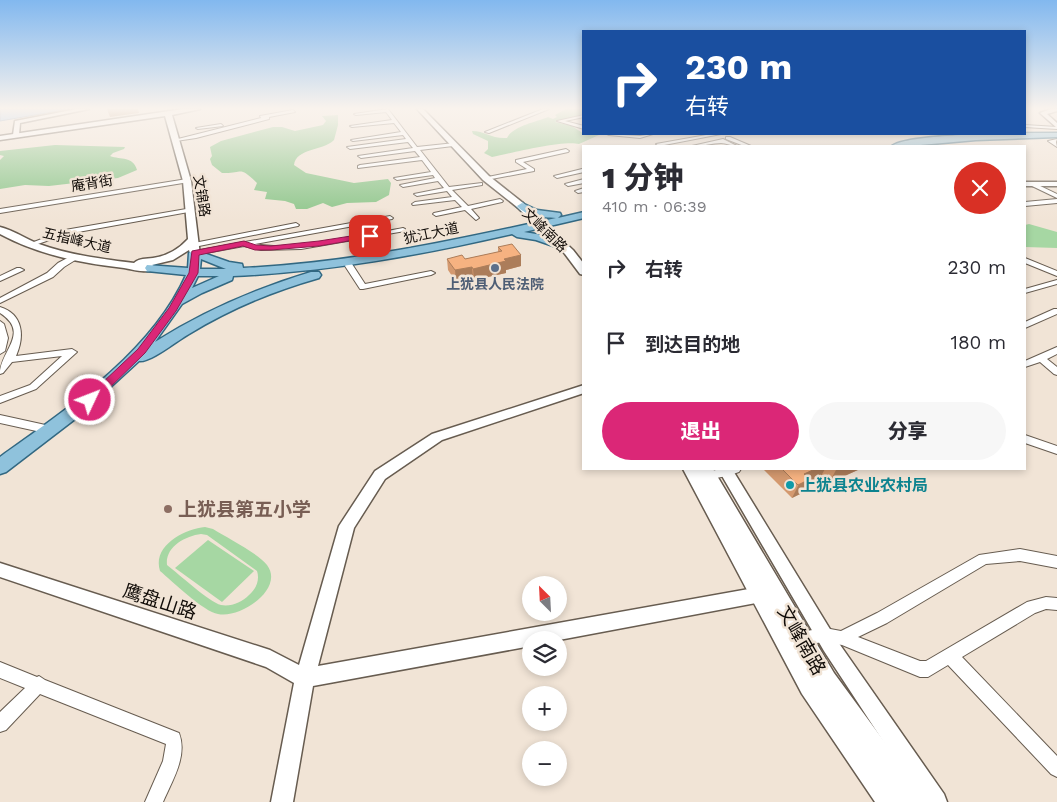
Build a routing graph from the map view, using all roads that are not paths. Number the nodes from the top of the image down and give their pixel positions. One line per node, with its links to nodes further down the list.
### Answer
1 (178, 146): 20 (main road, 文锦路)
2 (355, 146): 6 (street)
3 (414, 146): 7 (street)
4 (435, 146): 7 (street)
5 (454, 146): 18 (street)
6 (350, 147)
7 (416, 149): 9 (street); 10 (street)
8 (566, 151): 18 (street)
9 (361, 156)
10 (423, 158): 11 (street); 12 (street)
11 (427, 164): 13 (street); 15 (street)
12 (360, 167)
13 (370, 171)
14 (582, 171): 16 (street)
15 (434, 173): 17 (street); 19 (street)
16 (557, 176)
17 (397, 178)
18 (486, 178): 35 (street)
19 (439, 179): 26 (street); 27 (street)
20 (187, 181): 37 (main road, 文锦路); 38 (street, 庵背街)
21 (582, 181): 23 (street)
22 (480, 184): 27 (street)
23 (568, 184)
24 (1029, 184): 25 (street); 29 (street)
25 (1057, 184)
26 (403, 185)
27 (448, 189): 28 (street); 30 (street)
28 (417, 194)
29 (1057, 196)
30 (456, 198): 33 (street); 36 (street)
31 (1057, 201): 34 (street)
32 (500, 202): 36 (street)
33 (415, 204)
34 (1026, 204)
35 (521, 206): 39 (main road); 45 (main road, 文峰南路); 49 (main road)
36 (467, 208): 41 (street); 44 (street)
37 (192, 210): 52 (street); 55 (main road, 文锦路)
38 (0, 211)
39 (582, 213)
40 (582, 213): 45 (main road, 犹江大道)
41 (436, 214)
42 (582, 214): 51 (main road)
43 (390, 218): 50 (street)
44 (476, 218)
45 (540, 223): 49 (main road, 犹江大道); 51 (main road, 文峰南路)
46 (296, 225): 55 (street)
47 (0, 230): 52 (main road, 五指峰大道)
48 (403, 230): 50 (street)
49 (498, 232): 51 (main road); 56 (main road, 犹江大道); 63 (main road, 犹江大道)
50 (244, 244): 55 (street)
51 (565, 244): 54 (main road, 文峰南路); 61 (main road, 文峰南路)
52 (30, 245): 53 (main road, 五指峰大道)
53 (76, 257): 58 (main road, 五指峰大道); 70 (street)
54 (582, 257)
55 (192, 259): 58 (main road); 60 (main road, 犹江大道); 63 (main road, 犹江大道); 63 (main road); 69 (main road)
56 (372, 259): 59 (main road); 63 (main road, 犹江大道)
57 (1026, 260): 65 (street)
58 (109, 264): 60 (main road, 五指峰大道)
59 (349, 266): 64 (street); 83 (main road)
60 (152, 268): 69 (main road)
61 (582, 269)
62 (20, 270): 66 (street)
63 (248, 270): 69 (main road)
64 (432, 273)
65 (1057, 274)
66 (0, 279)
67 (1057, 282): 68 (street)
68 (1026, 291)
69 (175, 296): 83 (main road); 87 (main road)
70 (0, 301)
71 (1057, 311): 74 (street)
72 (2, 313): 77 (street)
73 (0, 324): 76 (street)
74 (1026, 324)
75 (1057, 350): 79 (street)
76 (0, 351)
77 (11, 357): 78 (street); 81 (street); 85 (street)
78 (0, 358)
79 (1041, 358): 80 (street); 82 (street)
80 (1026, 364)
81 (0, 371)
82 (1057, 372)
83 (116, 376): 91 (main road)
84 (582, 390): 101 (street)
85 (0, 400)
86 (0, 419): 87 (street)
87 (41, 428): 90 (main road)
88 (1026, 439): 89 (street)
89 (1056, 450)
90 (0, 458)
91 (0, 467)
92 (712, 472): 95 (main road, 文峰南路); 97 (street)
93 (1057, 562): 97 (street)
94 (0, 570): 101 (street, 鹰盘山路)
95 (767, 594): 98 (main road, 文峰南路); 101 (street)
96 (1057, 604): 99 (street)
97 (833, 636): 98 (street); 99 (street); 109 (street)
98 (793, 640): 107 (main road, 文峰南路); 108 (main road, 文峰南路)
99 (950, 656): 104 (street)
100 (0, 670): 102 (street)
101 (305, 678): 106 (street)
102 (39, 684): 103 (street); 105 (street)
103 (0, 724)
104 (1057, 768)
105 (154, 802)
106 (282, 802)
107 (891, 802)
108 (912, 802)
109 (936, 802)

